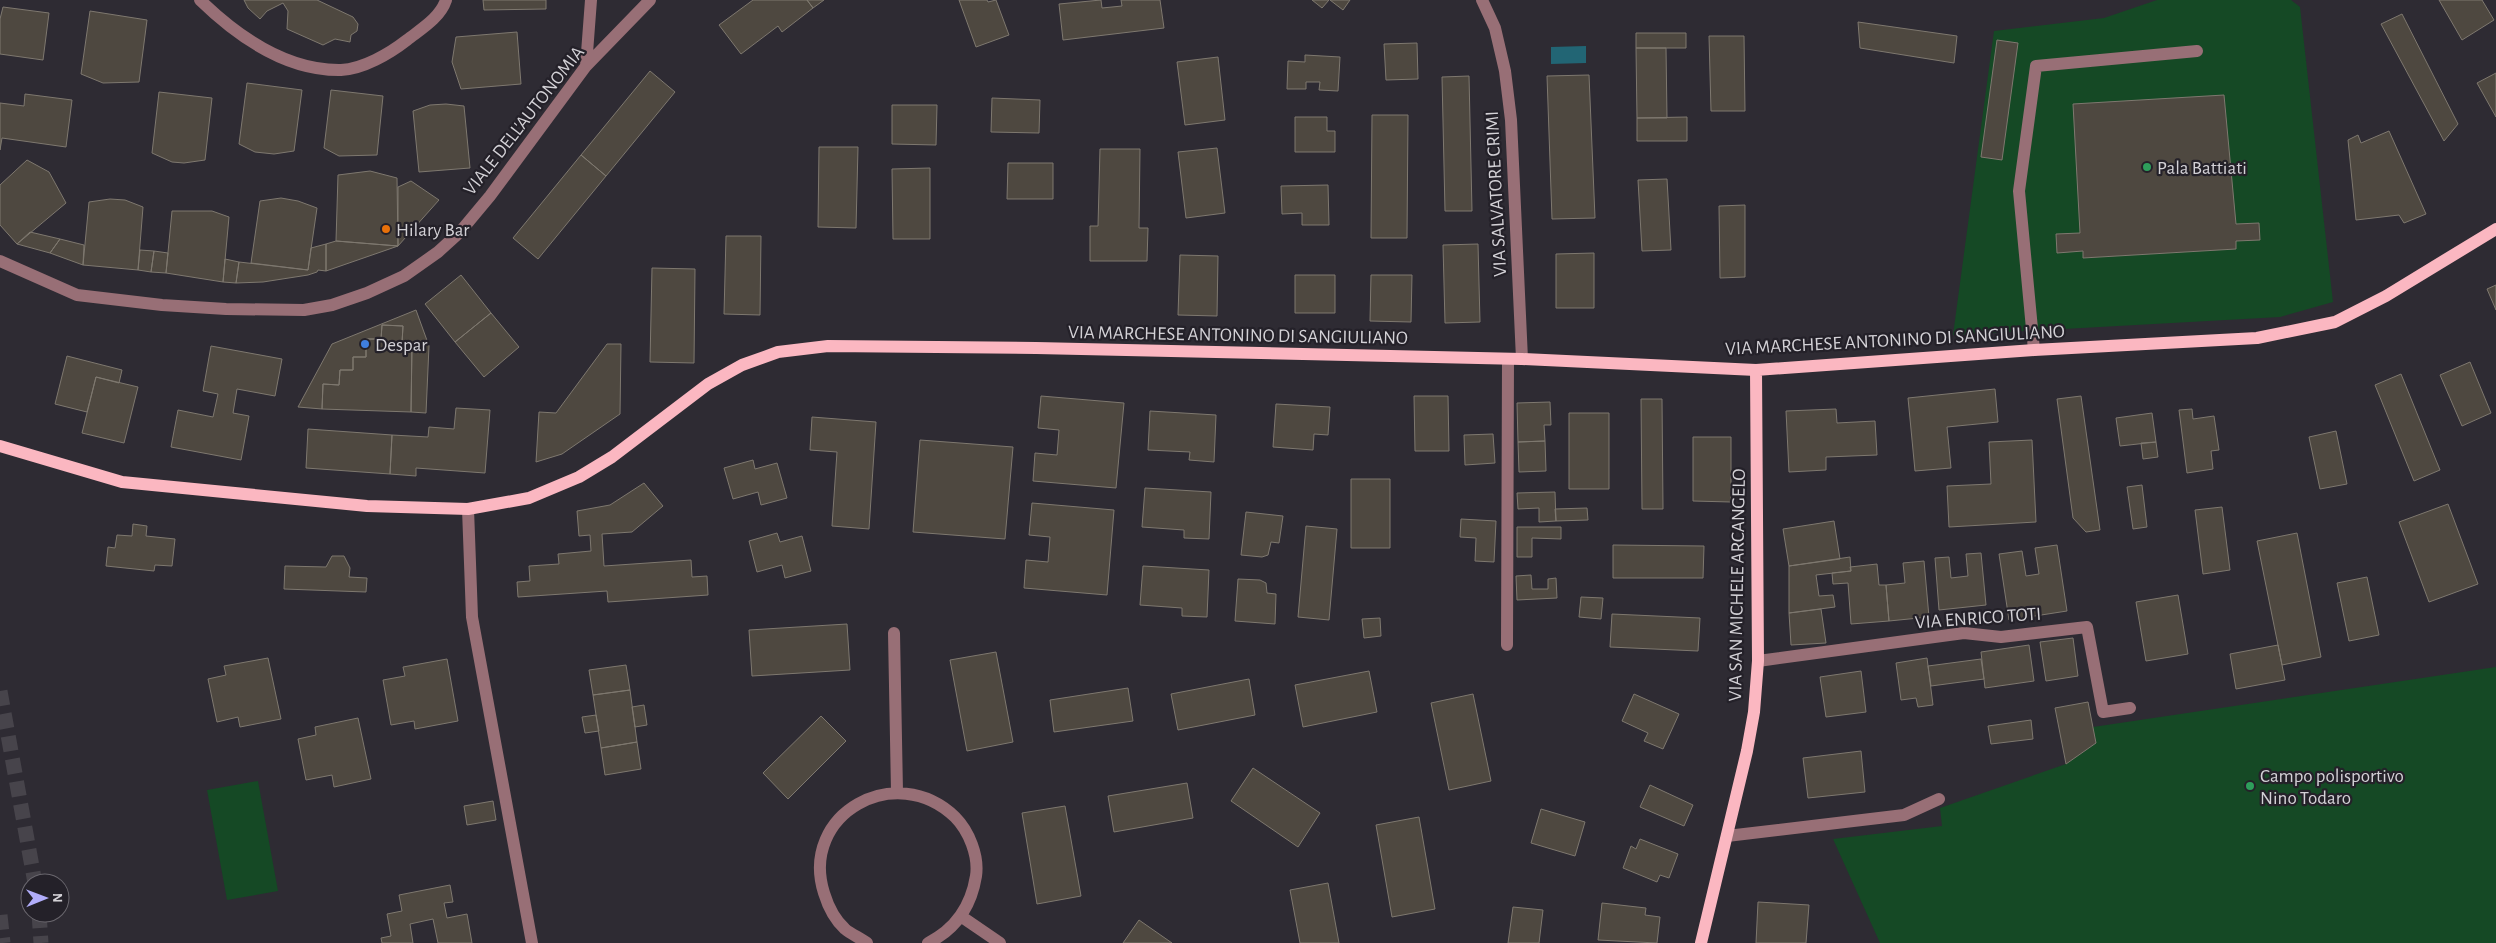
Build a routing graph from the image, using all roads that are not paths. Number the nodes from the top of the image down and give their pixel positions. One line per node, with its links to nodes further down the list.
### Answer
1 (200, 0): 2 (street)
2 (446, 0)
3 (591, 0): 7 (street)
4 (650, 0): 7 (street, VIALE DELL'AUTONOMIA)
5 (1482, 0): 12 (street, VIA SALVATORE CRIMI)
6 (2197, 51): 10 (street)
7 (586, 66): 9 (street, VIALE DELL'AUTONOMIA)
8 (2496, 229): 10 (main road, VIA MARCHESE ANTONINO DI SANGIULIANO)
9 (0, 261)
10 (2034, 350): 13 (main road, VIA MARCHESE ANTONINO DI SANGIULIANO)
11 (1508, 359): 12 (main road, VIA MARCHESE ANTONINO DI SANGIULIANO); 15 (main road, VIA MARCHESE ANTONINO DI SANGIULIANO); 17 (street)
12 (1522, 359): 13 (main road, VIA MARCHESE ANTONINO DI SANGIULIANO)
13 (1756, 370): 18 (main road, VIA SAN MICHELE ARCANGELO)
14 (0, 446): 15 (main road, VIA MARCHESE ANTONINO DI SANGIULIANO)
15 (468, 509): 24 (street)
16 (894, 633): 20 (street)
17 (1507, 646)
18 (1758, 660): 19 (street, VIA ENRICO TOTI); 22 (main road, VIA SAN MICHELE ARCANGELO)
19 (2130, 708)
20 (897, 792): 23 (street); 25 (street)
21 (1939, 799): 22 (street)
22 (1727, 836): 28 (main road, VIA SAN MICHELE ARCANGELO)
23 (962, 917): 26 (street); 27 (street)
24 (532, 943)
25 (867, 943)
26 (928, 943)
27 (1000, 943)
28 (1701, 943)

